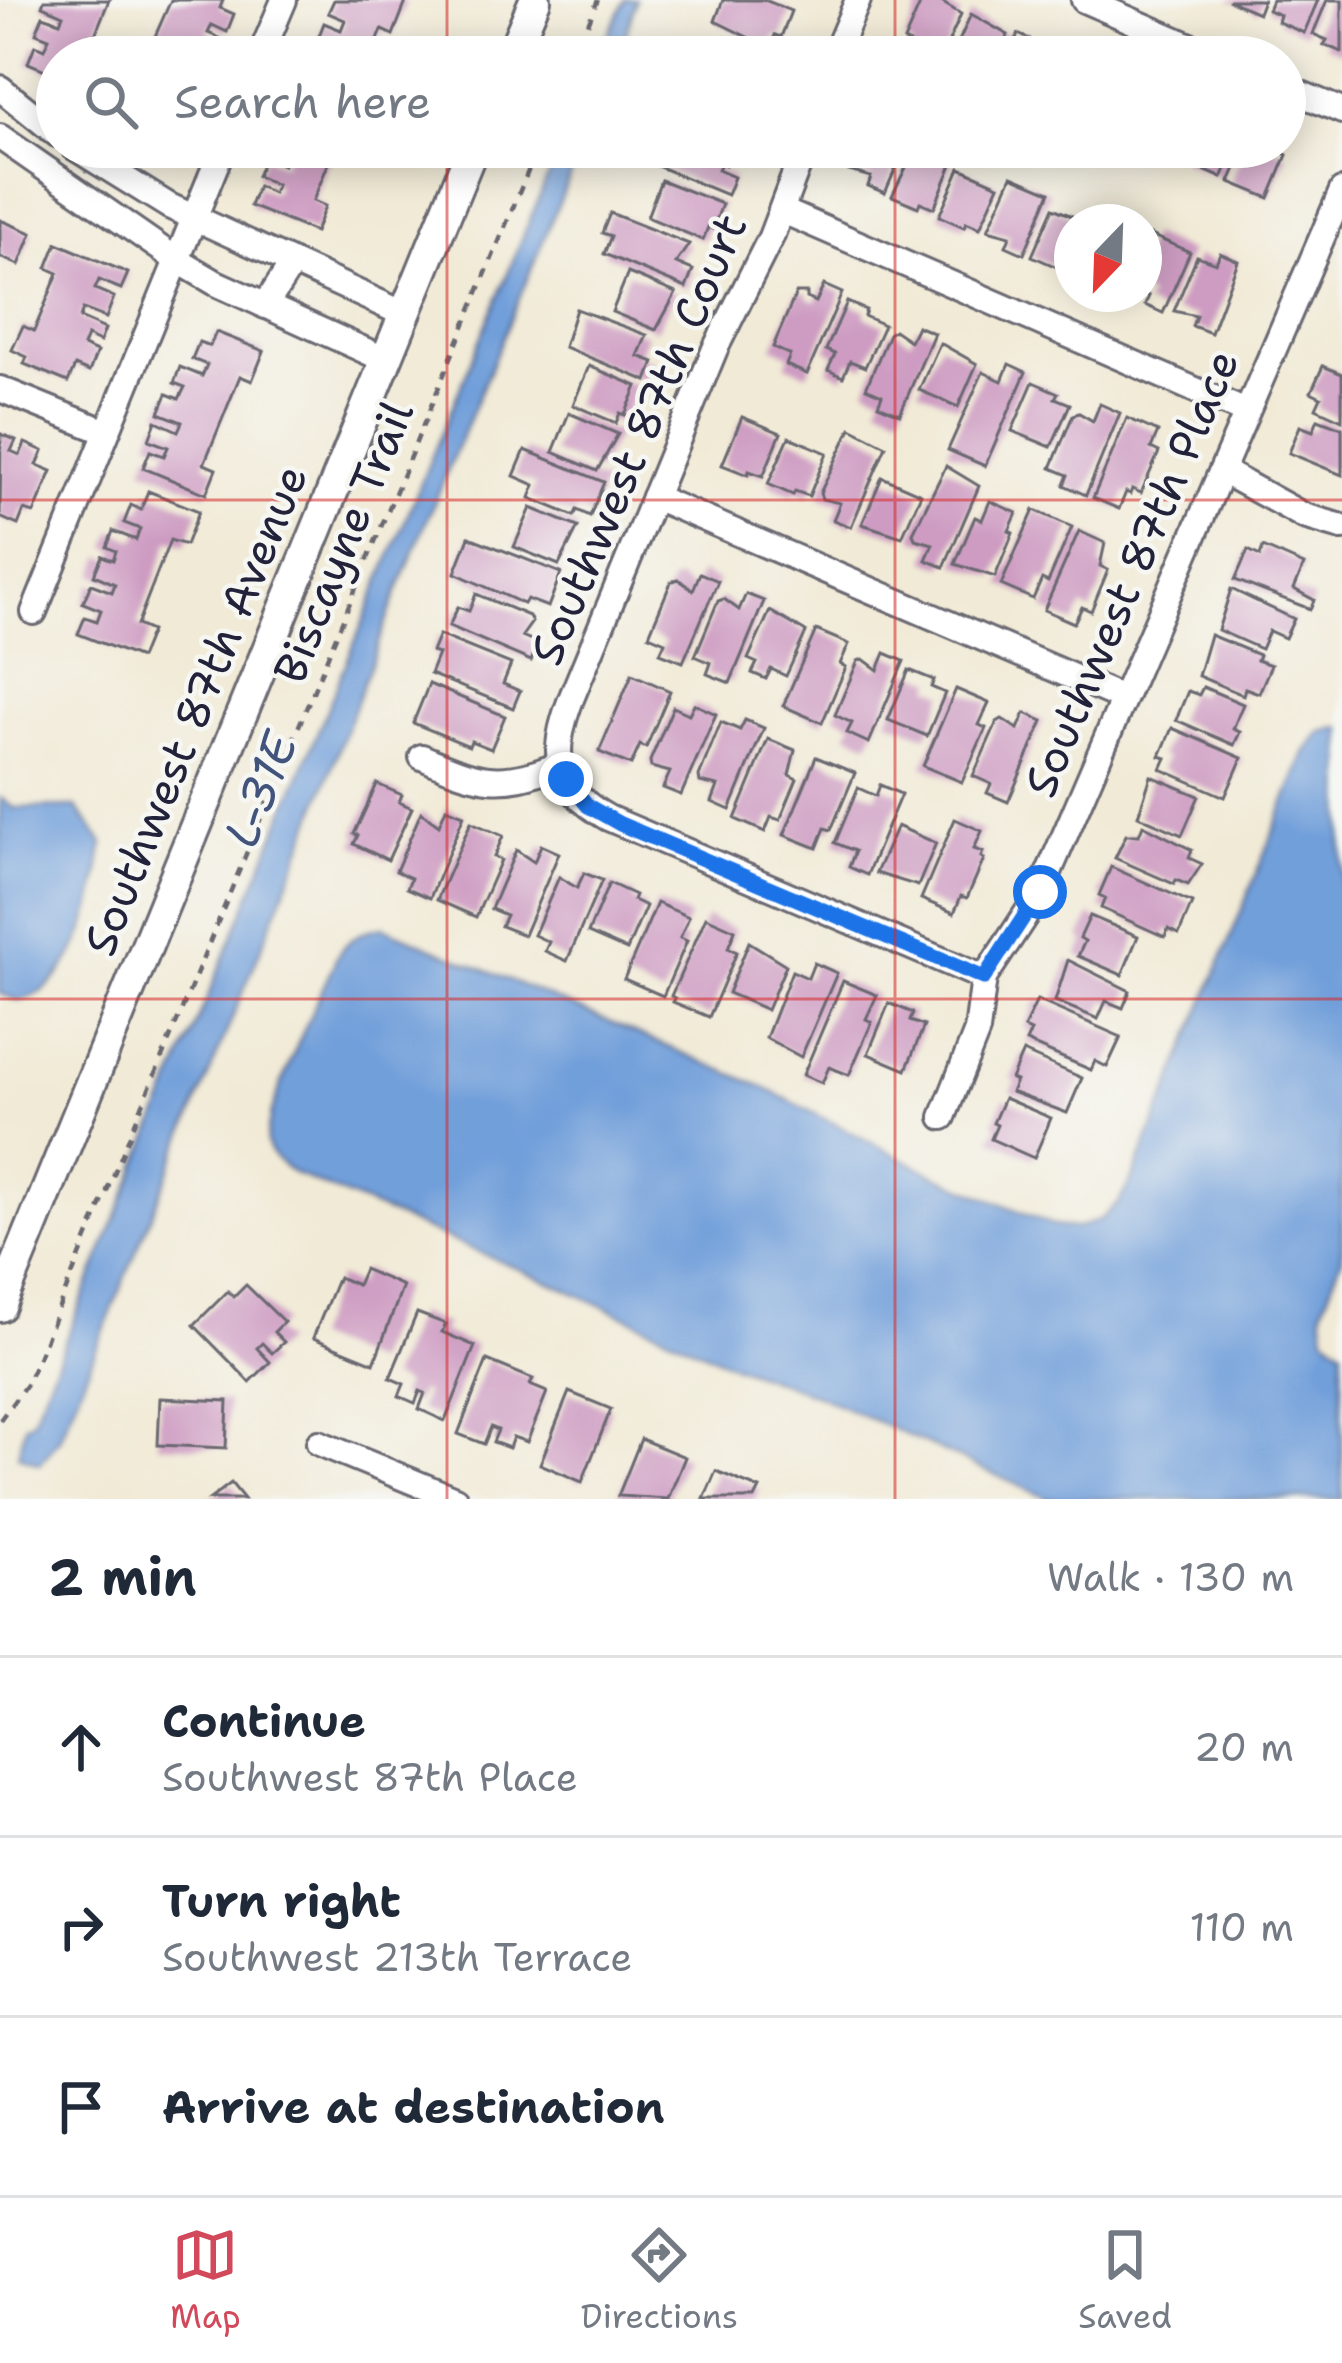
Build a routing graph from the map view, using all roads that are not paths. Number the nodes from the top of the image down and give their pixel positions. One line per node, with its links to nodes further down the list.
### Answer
1 (284, 0): 5 (street)
2 (535, 0): 6 (street)
3 (857, 0): 7 (street)
4 (1084, 0): 8 (street)
5 (269, 36)
6 (520, 36)
7 (842, 36)
8 (1167, 36)
9 (0, 88): 12 (street)
10 (1306, 96): 11 (street)
11 (1342, 111)
12 (36, 117)
13 (0, 137): 14 (street)
14 (36, 162)
15 (45, 168): 23 (street)
16 (106, 168): 22 (street)
17 (214, 168): 22 (street)
18 (464, 168): 26 (street, Southwest 87th Avenue)
19 (798, 168): 21 (street, Southwest 87th Court)
20 (1342, 191): 29 (street, Southwest 87th Place)
21 (783, 211): 29 (street); 32 (street, Southwest 87th Court)
22 (194, 218): 23 (street); 24 (street)
23 (177, 260): 25 (street); 30 (street)
24 (292, 264): 25 (street); 26 (street)
25 (265, 306): 27 (street)
26 (404, 314): 27 (street, Southwest 87th Avenue)
27 (386, 360): 40 (street, Southwest 87th Avenue)
28 (0, 389): 30 (street)
29 (1246, 412): 31 (street, Southwest 87th Place)
30 (106, 433): 34 (street)
31 (1222, 471): 33 (street); 35 (street, Southwest 87th Place)
32 (654, 496): 35 (street); 37 (street, Southwest 87th Court)
33 (1342, 527)
34 (34, 612)
35 (1122, 698): 38 (street, Southwest 87th Place)
36 (422, 757): 37 (street)
37 (558, 765): 38 (street)
38 (984, 978): 39 (street, Southwest 87th Place)
39 (943, 1118)
40 (0, 1306)
41 (319, 1443): 42 (street)
42 (455, 1499)

